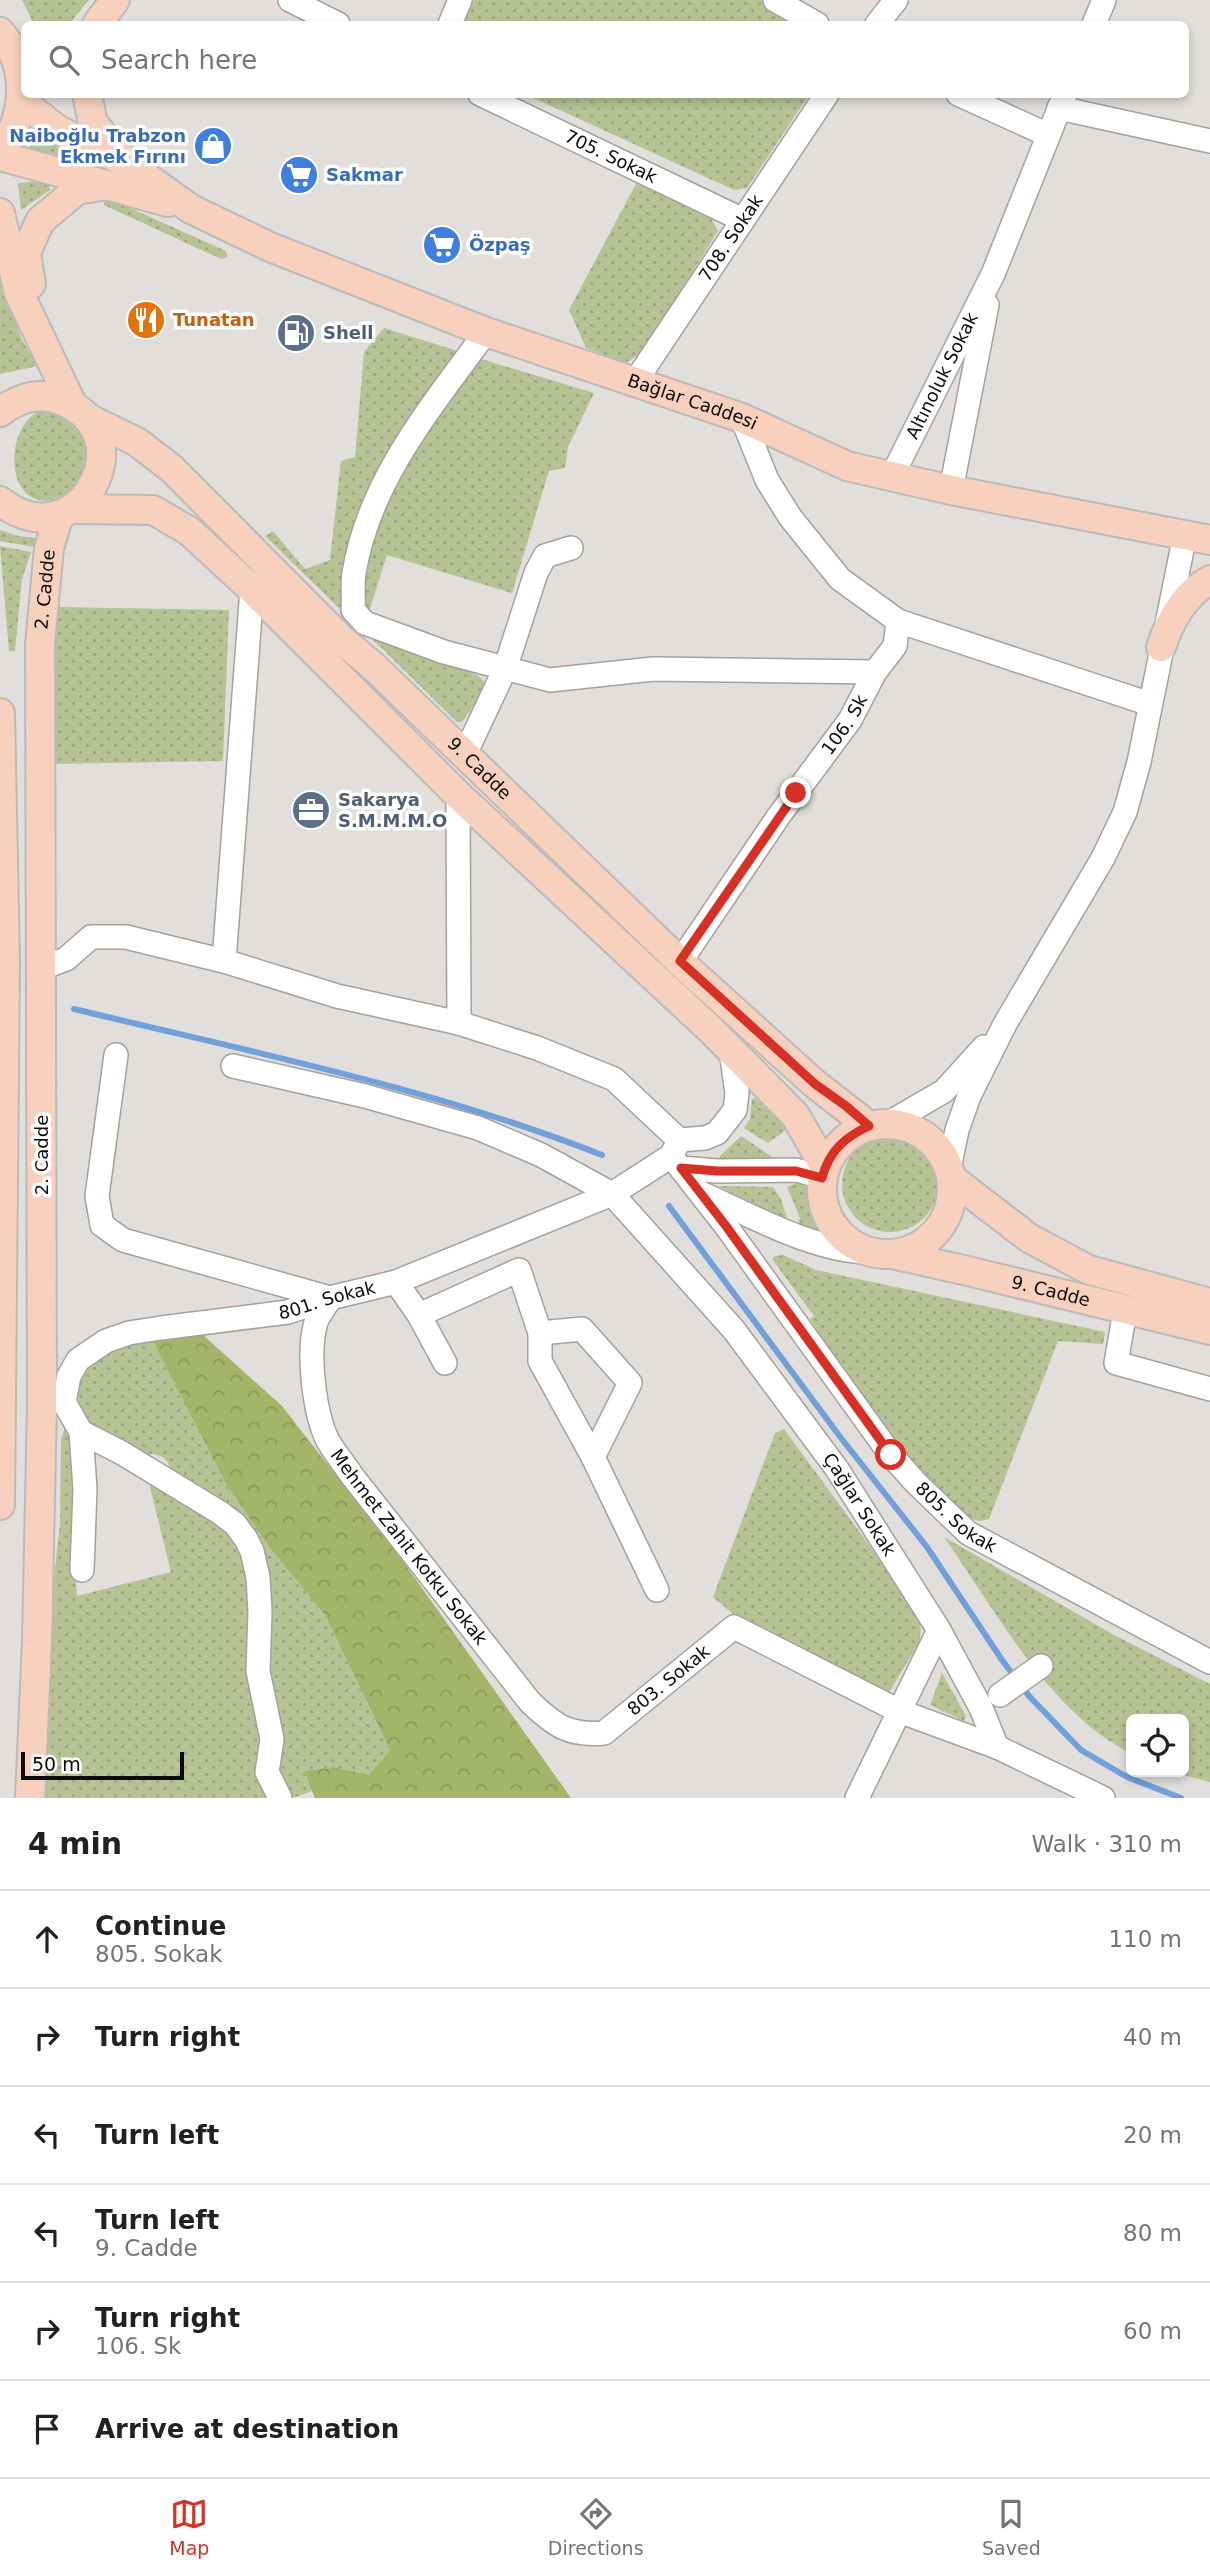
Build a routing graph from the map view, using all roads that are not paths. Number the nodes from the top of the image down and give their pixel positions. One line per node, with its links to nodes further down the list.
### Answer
1 (115, 0): 7 (main road)
2 (290, 0): 8 (street)
3 (460, 0): 9 (street)
4 (775, 0): 10 (street)
5 (896, 0): 11 (street)
6 (1104, 0): 12 (street)
7 (99, 21)
8 (332, 21)
9 (451, 21)
10 (812, 21)
11 (879, 21)
12 (1095, 21)
13 (0, 32): 14 (main road)
14 (21, 87)
15 (21, 98): 24 (main road)
16 (26, 98): 25 (main road)
17 (88, 98): 25 (main road)
18 (488, 98): 27 (street, 705. Sokak)
19 (824, 98): 27 (street, 708. Sokak)
20 (967, 98): 22 (street)
21 (1062, 101): 22 (street, Altınoluk Sokak); 23 (street)
22 (1048, 135): 28 (street, Altınoluk Sokak)
23 (1210, 141)
24 (0, 155): 25 (main road)
25 (119, 174): 29 (main road); 30 (main road, Bağlar Caddesi)
26 (0, 213): 29 (main road)
27 (743, 220): 31 (street, 708. Sokak)
28 (993, 274): 35 (street, Altınoluk Sokak); 36 (street, Altınoluk Sokak)
29 (38, 332): 32 (main road)
30 (486, 332): 31 (main road, Bağlar Caddesi); 45 (street)
31 (635, 382): 34 (main road, Bağlar Caddesi)
32 (80, 411): 33 (main road, 9. Cadde); 38 (main road); 50 (main road, 9. Cadde)
33 (0, 412)
34 (742, 418): 35 (main road, Bağlar Caddesi); 43 (street)
35 (892, 476): 36 (main road, Bağlar Caddesi)
36 (951, 490): 39 (main road, Bağlar Caddesi)
37 (0, 501): 38 (main road, 9. Cadde)
38 (66, 512): 42 (main road, 9. Cadde); 54 (main road, 2. Cadde)
39 (1198, 538): 44 (street)
40 (571, 548): 45 (street)
41 (1210, 580): 44 (main road)
42 (252, 589): 51 (main road, 9. Cadde); 52 (street)
43 (898, 621): 46 (street, 106. Sk); 47 (street)
44 (1161, 647): 47 (street)
45 (505, 669): 46 (street); 50 (street)
46 (875, 671): 53 (street, 106. Sk)
47 (1150, 704): 57 (street)
48 (0, 713): 49 (main road)
49 (1, 752): 55 (main road)
50 (464, 754): 53 (main road, 9. Cadde)
51 (458, 795): 56 (street); 58 (main road, 9. Cadde)
52 (224, 961): 54 (street, 805. Sokak); 56 (street, 805. Sokak)
53 (680, 961): 61 (main road, 9. Cadde)
54 (42, 968): 78 (main road, 2. Cadde)
55 (2, 1012): 73 (main road)
56 (459, 1023): 62 (street, 805. Sokak)
57 (1005, 1024): 61 (street); 64 (street)
58 (731, 1051): 62 (street); 63 (main road, 9. Cadde)
59 (116, 1055): 69 (street)
60 (233, 1066): 66 (street, Çağlar Sokak)
61 (879, 1125): 63 (main road); 64 (main road)
62 (677, 1154): 63 (street); 65 (street, 805. Sokak); 66 (street, 801. Sokak)
63 (824, 1172): 67 (main road)
64 (950, 1174): 67 (main road); 70 (main road, 9. Cadde)
65 (701, 1192): 67 (street); 85 (street, 805. Sokak)
66 (611, 1194): 68 (street, 801. Sokak); 84 (street, Çağlar Sokak)
67 (879, 1253): 71 (main road, 9. Cadde)
68 (396, 1282): 69 (street, 801. Sokak); 72 (street)
69 (330, 1298): 78 (street, 801. Sokak); 89 (street, Mehmet Zahit Kotku Sokak)
70 (1210, 1303)
71 (1125, 1311): 74 (main road, 9. Cadde); 77 (street)
72 (419, 1315): 75 (street); 76 (street)
73 (2, 1326): 81 (main road)
74 (1210, 1330)
75 (540, 1333): 80 (street); 80 (street)
76 (445, 1363)
77 (1210, 1390)
78 (53, 1403): 79 (street); 92 (main road, 2. Cadde)
79 (81, 1432): 82 (street); 93 (street)
80 (593, 1457): 83 (street)
81 (0, 1505)
82 (82, 1570)
83 (657, 1590)
84 (939, 1630): 88 (street); 90 (street, Çağlar Sokak)
85 (1210, 1662)
86 (1041, 1666): 87 (street)
87 (1000, 1695)
88 (899, 1711): 89 (street, 803. Sokak); 90 (street); 94 (street)
89 (604, 1732)
90 (997, 1747): 91 (street)
91 (1098, 1797)
92 (30, 1798)
93 (279, 1798)
94 (857, 1798)

